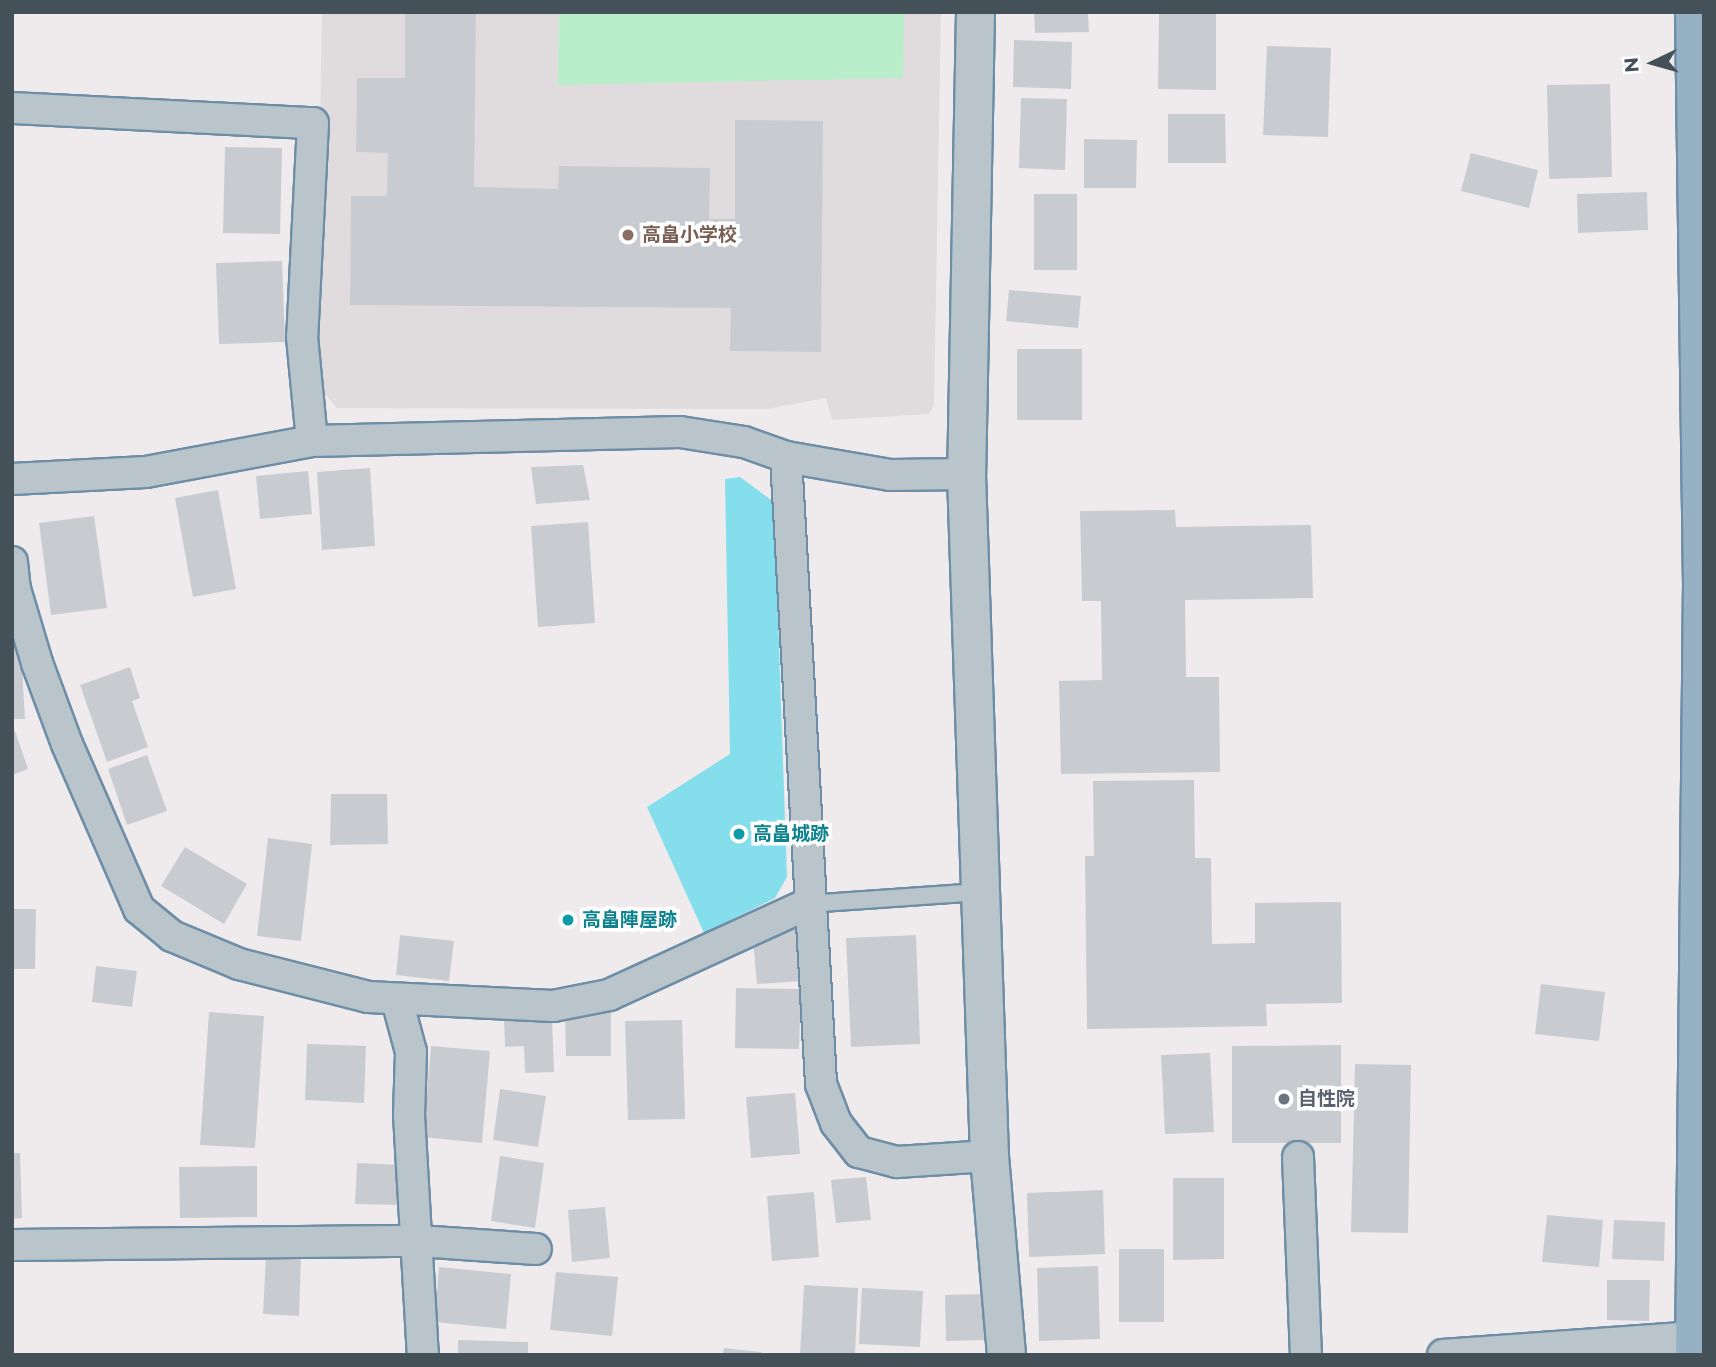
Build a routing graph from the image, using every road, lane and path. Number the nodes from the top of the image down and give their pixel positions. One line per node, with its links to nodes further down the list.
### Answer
1 (975, 12): 6 (street)
2 (1695, 12): 17 (highway)
3 (12, 108): 4 (street)
4 (312, 441): 5 (street); 7 (street)
5 (786, 457): 6 (street); 10 (street)
6 (966, 474): 9 (street)
7 (12, 479)
8 (12, 562): 11 (street)
9 (979, 892): 10 (lane); 12 (street)
10 (808, 904): 11 (street); 12 (street)
11 (397, 1000): 14 (street)
12 (989, 1156): 19 (street)
13 (1298, 1157): 20 (street)
14 (418, 1241): 15 (street); 16 (street); 18 (street)
15 (12, 1245)
16 (536, 1249)
17 (1695, 1346): 21 (street)
18 (423, 1355)
19 (1006, 1355)
20 (1306, 1355)
21 (1443, 1355)

